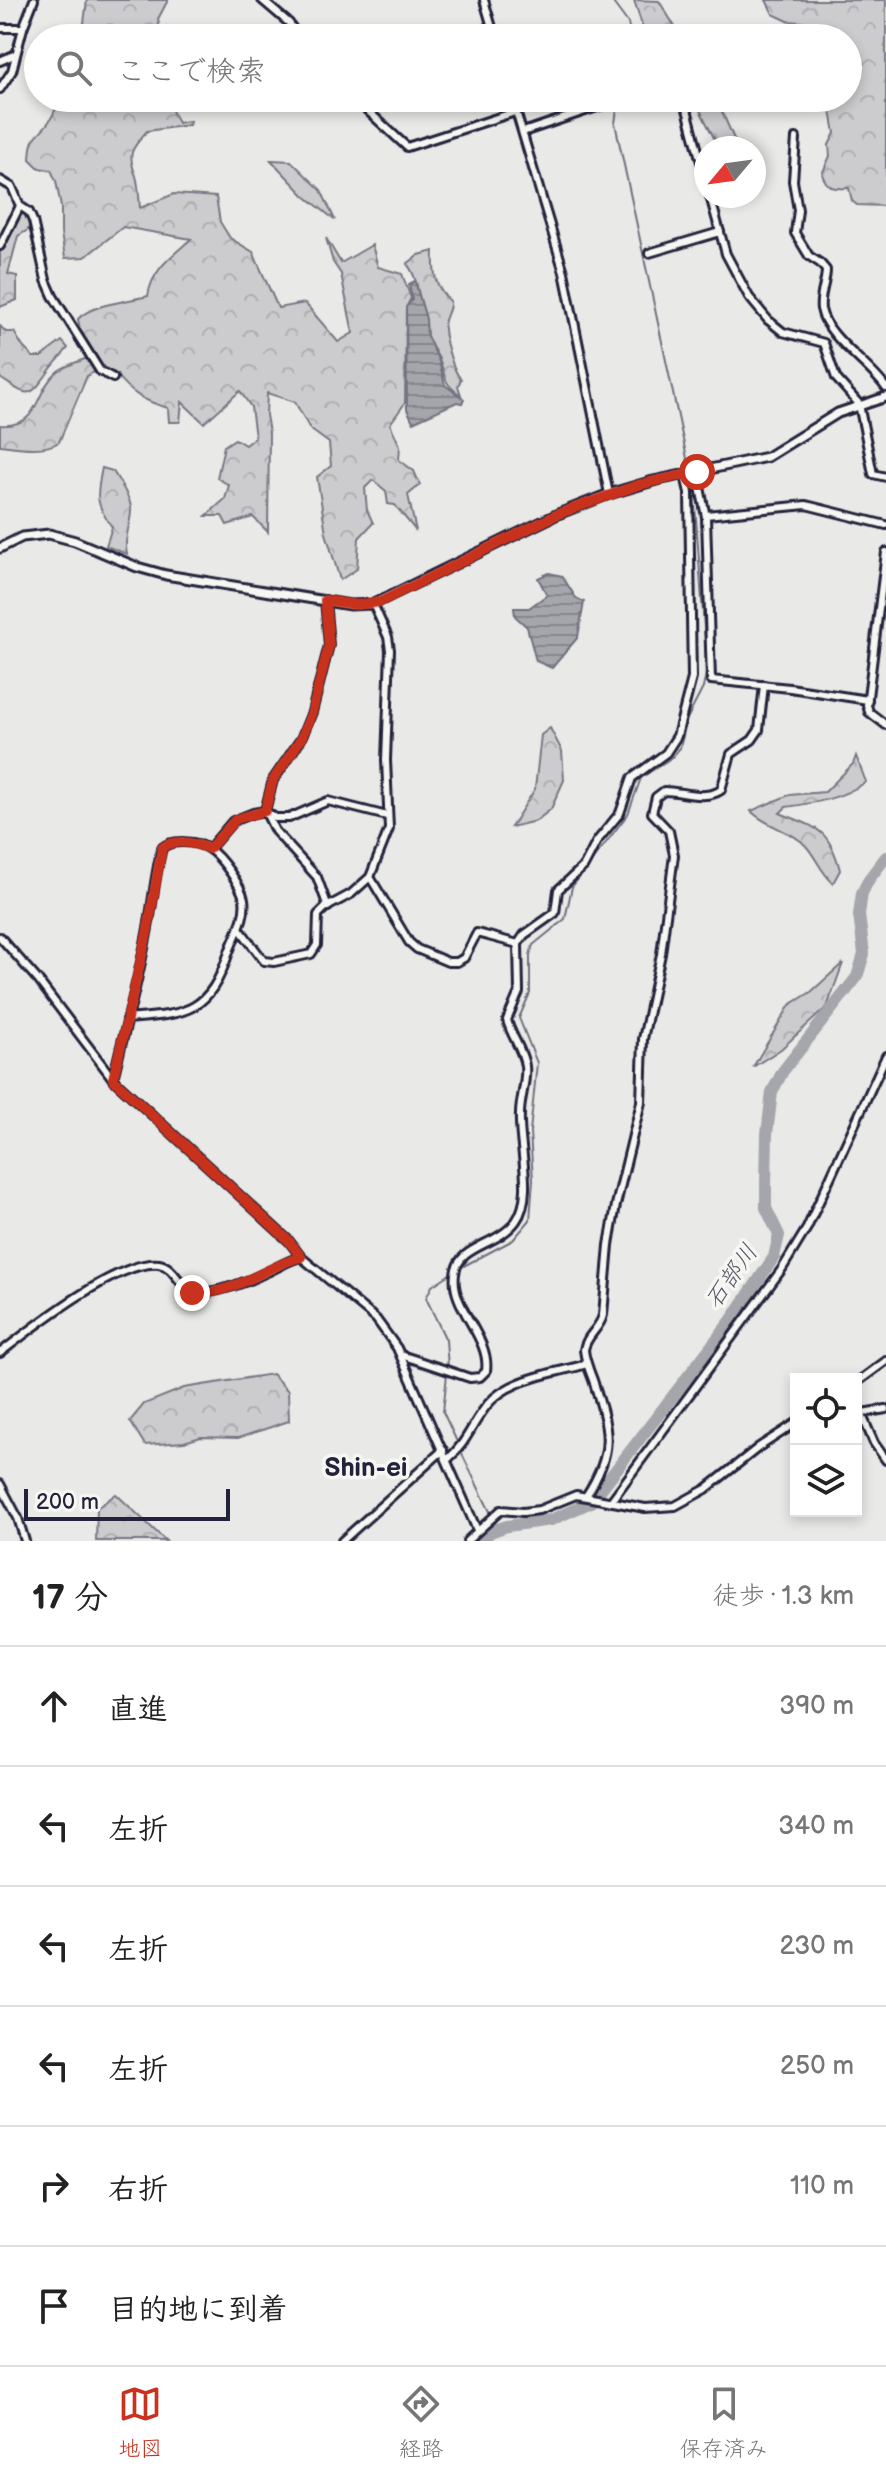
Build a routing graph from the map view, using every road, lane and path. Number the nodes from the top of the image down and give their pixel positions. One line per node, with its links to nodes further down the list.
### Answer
1 (34, 0): 4 (street)
2 (262, 0): 5 (street)
3 (484, 0): 6 (street)
4 (25, 24)
5 (290, 24)
6 (491, 24)
7 (0, 28): 8 (street)
8 (23, 28): 9 (street)
9 (16, 54): 10 (street); 11 (street)
10 (0, 61)
11 (0, 89)
12 (369, 112): 13 (street)
13 (515, 112): 16 (street)
14 (582, 112): 16 (street)
15 (688, 112): 17 (street)
16 (523, 132): 32 (street)
17 (694, 136)
18 (796, 138): 26 (street)
19 (0, 180): 20 (street)
20 (20, 206): 23 (street); 25 (street)
21 (713, 208): 22 (street)
22 (720, 232): 24 (street); 28 (street)
23 (0, 246)
24 (649, 253)
25 (113, 378)
26 (886, 388)
27 (886, 397): 28 (street)
28 (859, 404): 29 (street); 31 (street)
29 (697, 472): 30 (street); 33 (street)
30 (685, 475): 32 (street); 49 (street)
31 (886, 477)
32 (609, 494): 38 (street)
33 (706, 515): 34 (street); 39 (street)
34 (886, 525)
35 (0, 548): 37 (street)
36 (886, 552): 40 (street)
37 (325, 600): 38 (street); 42 (street)
38 (373, 604): 43 (street)
39 (764, 685): 40 (street); 57 (street)
40 (868, 700): 41 (street)
41 (886, 725)
42 (265, 811): 43 (street); 44 (street); 46 (street)
43 (387, 816): 45 (street)
44 (209, 849): 47 (street); 50 (street)
45 (370, 877): 46 (street); 49 (street)
46 (328, 907): 47 (street)
47 (239, 928): 50 (street)
48 (0, 937): 52 (street)
49 (518, 944): 55 (street)
50 (127, 1019): 52 (street)
51 (886, 1056): 68 (street)
52 (113, 1079): 53 (street)
53 (301, 1257): 54 (street); 55 (street)
54 (0, 1353)
55 (401, 1355): 63 (street)
56 (886, 1361): 58 (street)
57 (587, 1364): 64 (street); 67 (street)
58 (862, 1379)
59 (886, 1409): 60 (street)
60 (862, 1413)
61 (862, 1420): 65 (street)
62 (790, 1427): 68 (street)
63 (443, 1450): 64 (street); 71 (street)
64 (447, 1460): 69 (street)
65 (886, 1460)
66 (1, 1487): 70 (street)
67 (586, 1496): 68 (street); 69 (street)
68 (611, 1501)
69 (477, 1530): 72 (street)
70 (25, 1541)
71 (342, 1541)
72 (467, 1541)

